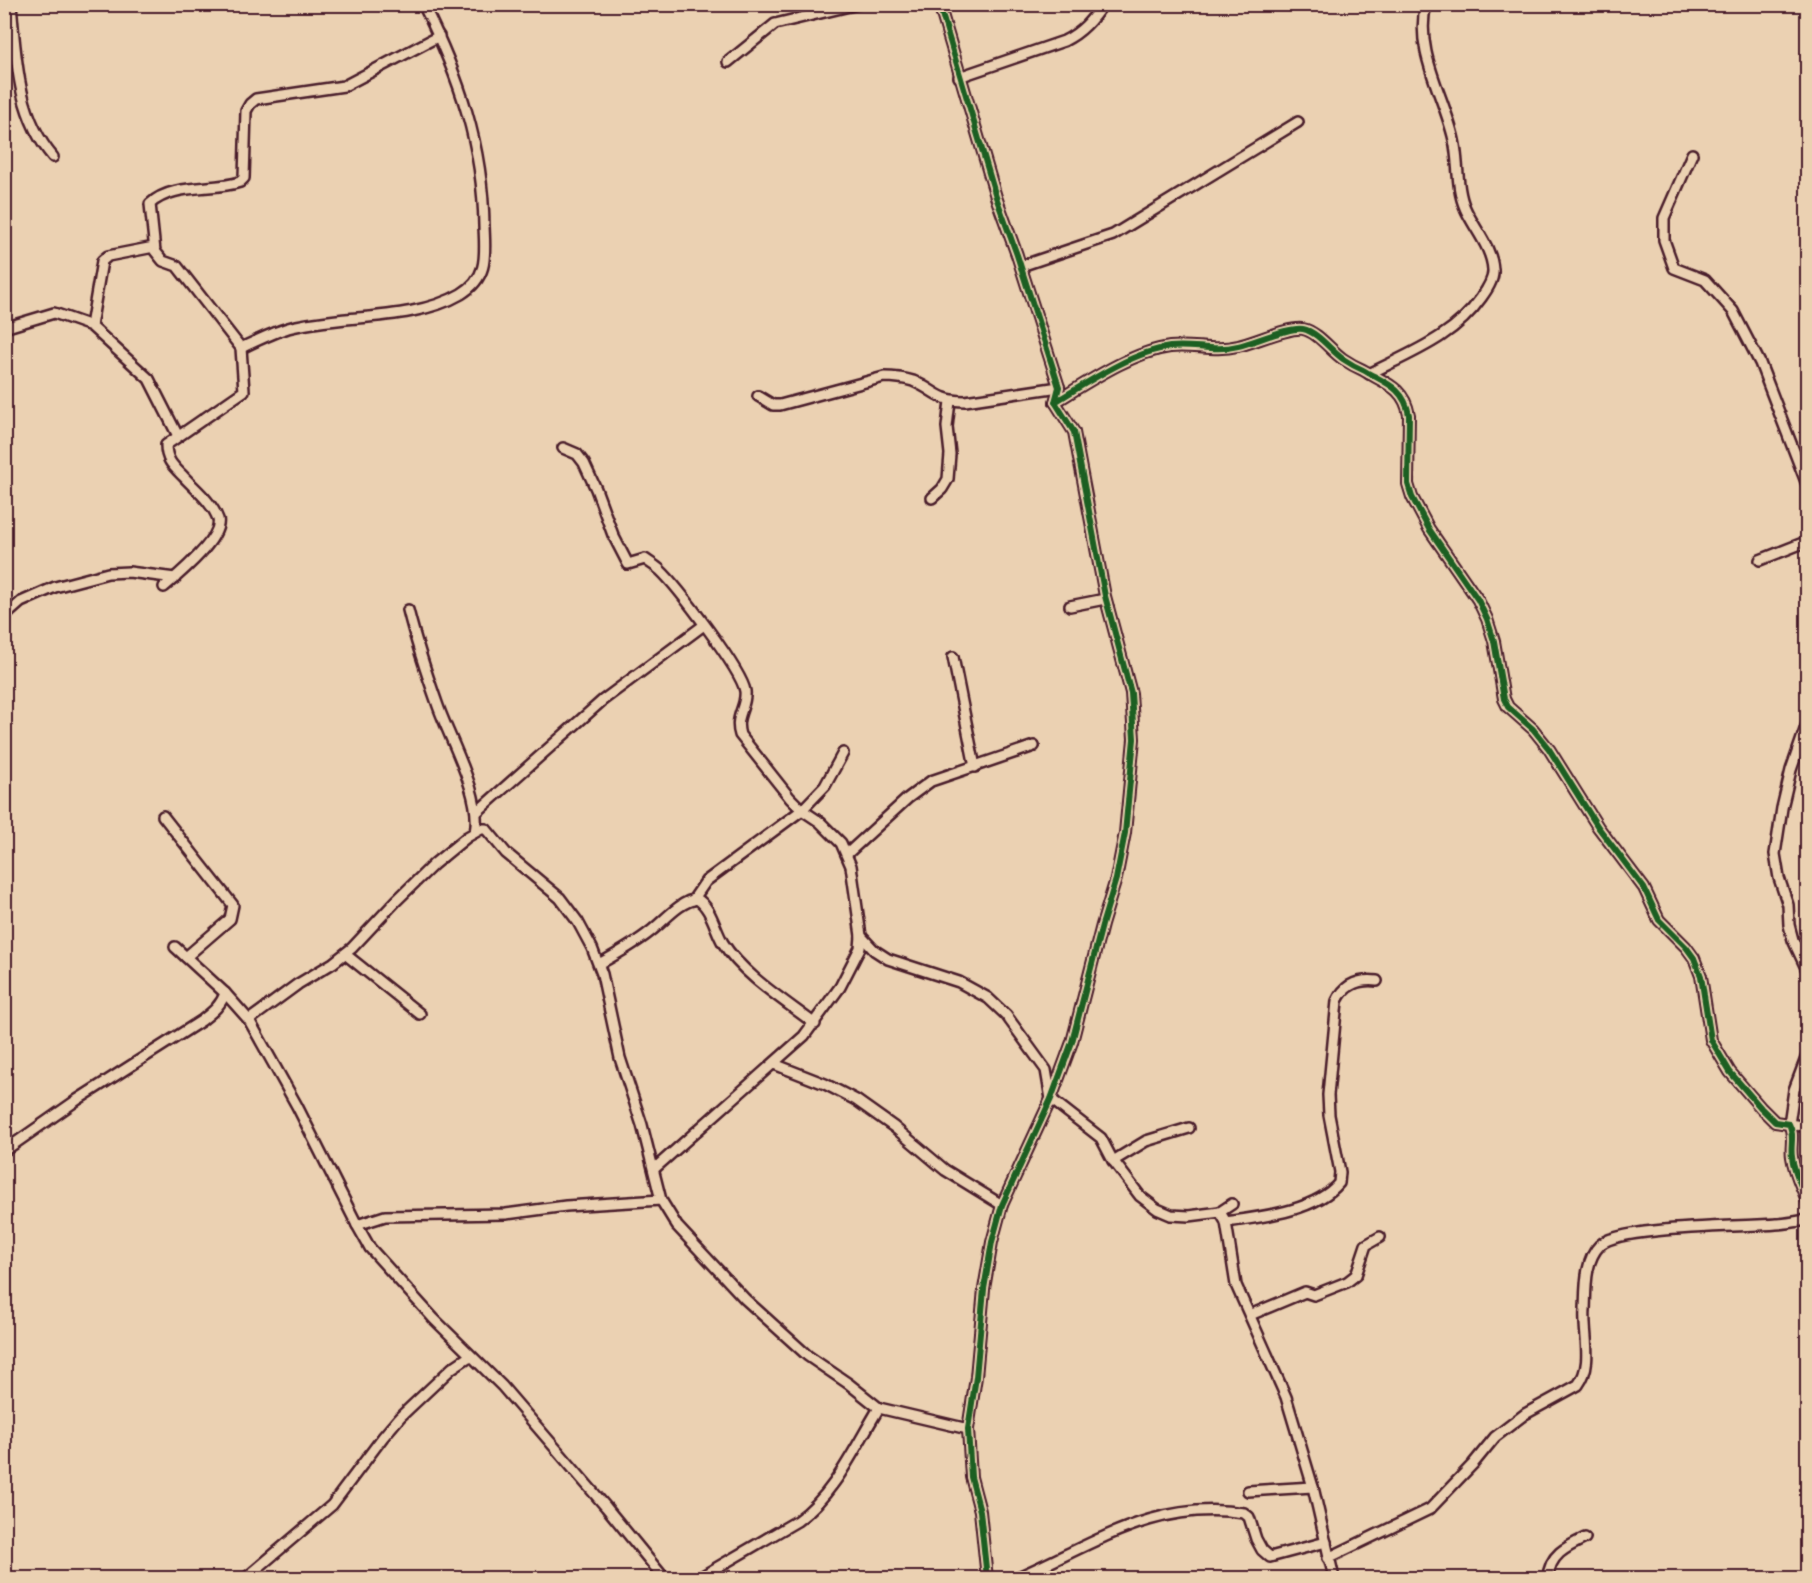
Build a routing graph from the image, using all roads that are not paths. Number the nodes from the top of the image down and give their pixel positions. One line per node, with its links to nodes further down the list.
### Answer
1 (10, 4): 12 (street)
2 (423, 4): 7 (street)
3 (858, 4): 8 (street)
4 (939, 4): 9 (street)
5 (1103, 4): 9 (street)
6 (1426, 4): 18 (street)
7 (439, 36): 13 (street); 17 (street)
8 (728, 62)
9 (959, 77): 14 (street)
10 (1298, 122): 14 (street)
11 (1692, 154): 25 (street)
12 (53, 157)
13 (154, 247): 15 (street); 17 (street)
14 (1021, 266): 19 (street)
15 (91, 326): 16 (street); 23 (street)
16 (4, 328)
17 (241, 348): 23 (street)
18 (1369, 374): 22 (street); 61 (street)
19 (1059, 387): 21 (street); 22 (street)
20 (758, 396): 21 (street)
21 (950, 401): 26 (street)
22 (1055, 402): 31 (street)
23 (178, 436): 29 (street)
24 (563, 448): 35 (street)
25 (1808, 487)
26 (932, 498)
27 (1808, 541): 28 (street)
28 (1760, 560)
29 (175, 578): 30 (street); 34 (street)
30 (164, 586)
31 (1105, 598): 32 (street); 60 (street)
32 (1070, 606)
33 (408, 610): 42 (street)
34 (4, 617)
35 (704, 625): 41 (street); 42 (street)
36 (954, 657): 40 (street)
37 (1808, 721): 52 (street)
38 (1034, 746): 40 (street)
39 (843, 753): 41 (street)
40 (975, 767): 45 (street)
41 (802, 810): 45 (street); 46 (street)
42 (477, 812): 44 (street)
43 (163, 816): 50 (street)
44 (475, 832): 49 (street); 51 (street)
45 (847, 854): 47 (street)
46 (693, 900): 51 (street); 57 (street)
47 (861, 936): 57 (street); 60 (street)
48 (175, 947): 50 (street)
49 (345, 954): 55 (street); 56 (street)
50 (186, 957): 54 (street)
51 (599, 964): 66 (street)
52 (1808, 972)
53 (1377, 981): 73 (street)
54 (225, 993): 56 (street); 64 (street)
55 (420, 1014)
56 (249, 1020): 74 (street)
57 (815, 1024): 59 (street)
58 (1808, 1053): 61 (street)
59 (774, 1065): 66 (street); 70 (street)
60 (1051, 1099): 65 (street); 70 (street)
61 (1789, 1124): 62 (street); 68 (street)
62 (1808, 1127)
63 (1189, 1128): 65 (street)
64 (4, 1151)
65 (1113, 1161): 71 (street)
66 (654, 1169): 67 (street)
67 (661, 1200): 74 (street); 78 (street)
68 (1808, 1203)
69 (1232, 1204): 71 (street)
70 (1002, 1205): 79 (street)
71 (1220, 1212): 73 (street)
72 (1808, 1220): 84 (street)
73 (1226, 1222): 76 (street)
74 (357, 1225): 77 (street)
75 (1380, 1237): 76 (street)
76 (1250, 1315): 80 (street)
77 (470, 1356): 85 (street); 86 (street)
78 (879, 1408): 79 (street); 87 (street)
79 (968, 1429): 88 (street)
80 (1313, 1486): 81 (street); 83 (street)
81 (1248, 1491)
82 (1585, 1538): 91 (street)
83 (1326, 1542): 84 (street); 89 (street)
84 (1328, 1558): 90 (street)
85 (246, 1578)
86 (664, 1578)
87 (699, 1578)
88 (987, 1578)
89 (1016, 1578)
90 (1334, 1578)
91 (1548, 1578)

